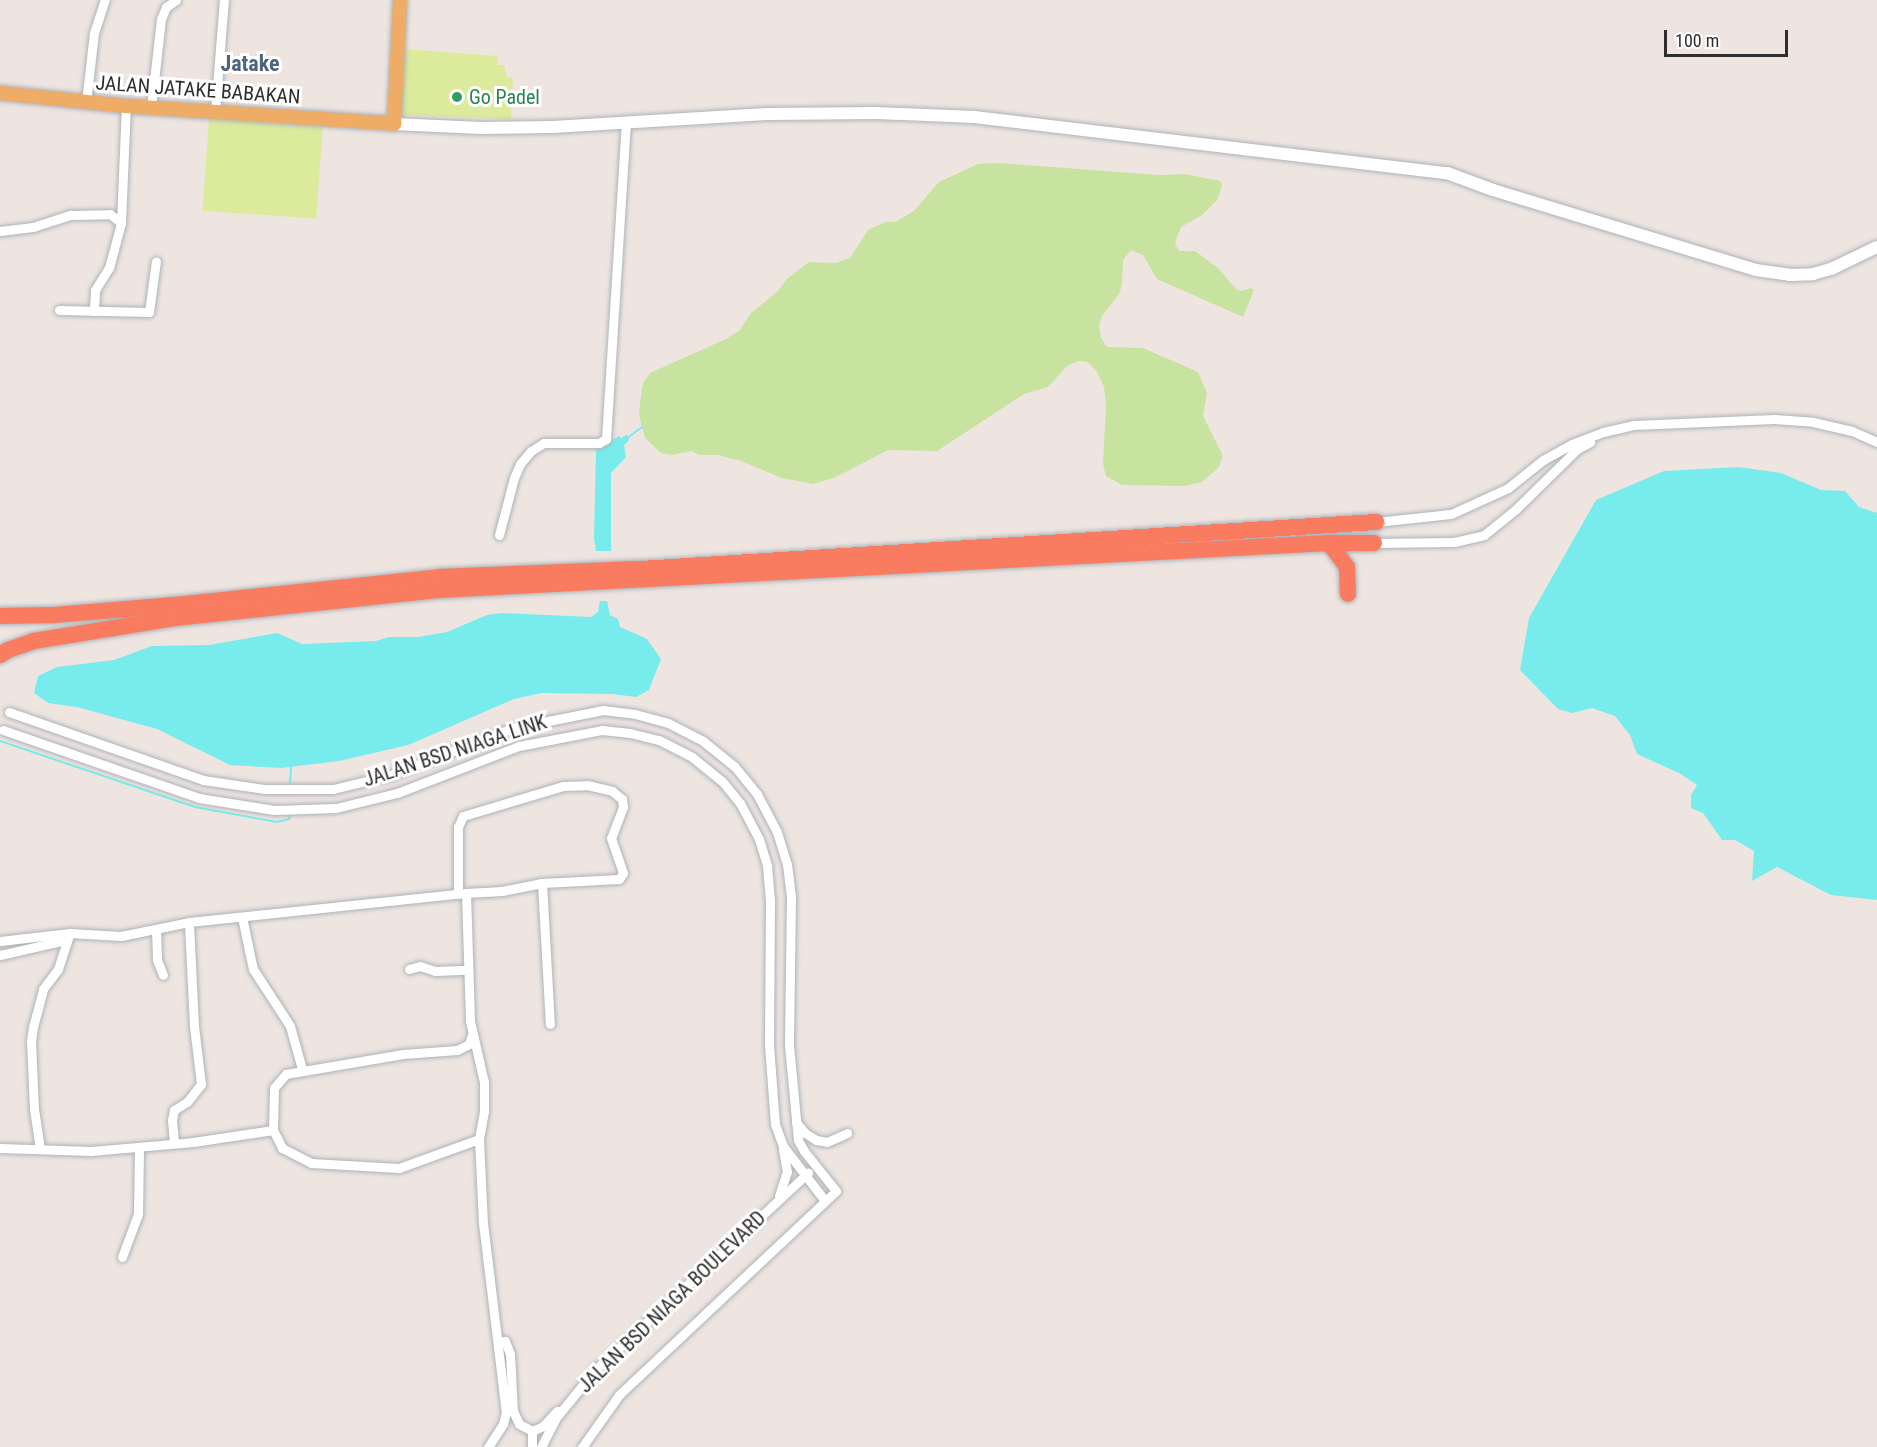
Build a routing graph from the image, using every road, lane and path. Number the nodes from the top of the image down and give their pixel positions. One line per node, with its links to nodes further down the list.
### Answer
1 (105, 0): 6 (street)
2 (176, 0): 8 (street)
3 (224, 0): 9 (street)
4 (400, 0): 11 (main road)
5 (0, 93): 6 (main road, JALAN JATAKE BABAKAN)
6 (86, 102): 7 (main road, JALAN JATAKE BABAKAN)
7 (126, 106): 8 (main road, JALAN JATAKE BABAKAN); 12 (street)
8 (151, 107): 9 (main road, JALAN JATAKE BABAKAN)
9 (215, 111): 11 (main road, JALAN JATAKE BABAKAN)
10 (626, 123): 11 (main road); 17 (main road); 23 (street)
11 (394, 124)
12 (122, 223): 13 (street); 19 (street)
13 (0, 228)
14 (1877, 247): 17 (main road)
15 (1877, 256): 17 (main road)
16 (156, 261): 19 (street)
17 (1841, 264)
18 (59, 310): 19 (street)
19 (94, 311)
20 (1634, 425): 21 (street); 22 (street); 25 (street)
21 (1877, 442)
22 (1376, 522): 27 (highway)
23 (499, 535)
24 (1329, 543): 25 (highway); 26 (highway); 28 (highway)
25 (1374, 543)
26 (1348, 594)
27 (0, 616)
28 (0, 655)
29 (9, 712): 30 (street, JALAN BSD NIAGA LINK)
30 (552, 719): 32 (street); 47 (street, JALAN BSD NIAGA LINK)
31 (3, 730): 32 (street, JALAN BSD NIAGA LINK)
32 (555, 738): 52 (street, JALAN BSD NIAGA LINK)
33 (542, 883): 34 (street); 34 (street); 44 (street)
34 (462, 893): 35 (street); 42 (street)
35 (242, 917): 36 (street); 46 (street)
36 (189, 922): 37 (street); 51 (street)
37 (156, 929): 38 (street); 43 (street)
38 (68, 937): 39 (street); 40 (street); 55 (street)
39 (0, 940)
40 (0, 955)
41 (409, 969): 42 (street)
42 (468, 970): 45 (street)
43 (163, 975)
44 (550, 1024)
45 (472, 1032): 46 (street); 50 (street)
46 (302, 1069): 48 (street)
47 (794, 1120): 49 (street); 56 (street, JALAN BSD NIAGA LINK)
48 (273, 1130): 50 (street); 51 (street)
49 (847, 1133)
50 (479, 1139): 62 (street)
51 (174, 1143): 53 (street)
52 (783, 1146): 57 (street, JALAN BSD NIAGA LINK); 60 (street)
53 (139, 1147): 55 (street); 61 (street)
54 (0, 1148): 55 (street)
55 (40, 1149)
56 (815, 1166): 57 (street, JALAN BSD NIAGA BOULEVARD); 58 (street, JALAN BSD NIAGA LINK)
57 (805, 1176): 59 (street, JALAN BSD NIAGA LINK); 60 (street, JALAN BSD NIAGA BOULEVARD)
58 (836, 1191): 59 (street, JALAN BSD NIAGA BOULEVARD)
59 (825, 1201): 68 (street, JALAN BSD NIAGA BOULEVARD)
60 (773, 1206): 63 (street, JALAN BSD NIAGA BOULEVARD)
61 (122, 1257)
62 (498, 1342): 64 (street); 65 (street)
63 (568, 1402): 64 (street); 67 (street, JALAN BSD NIAGA BOULEVARD)
64 (532, 1431): 66 (street)
65 (488, 1447)
66 (532, 1447)
67 (541, 1447)
68 (582, 1447)

